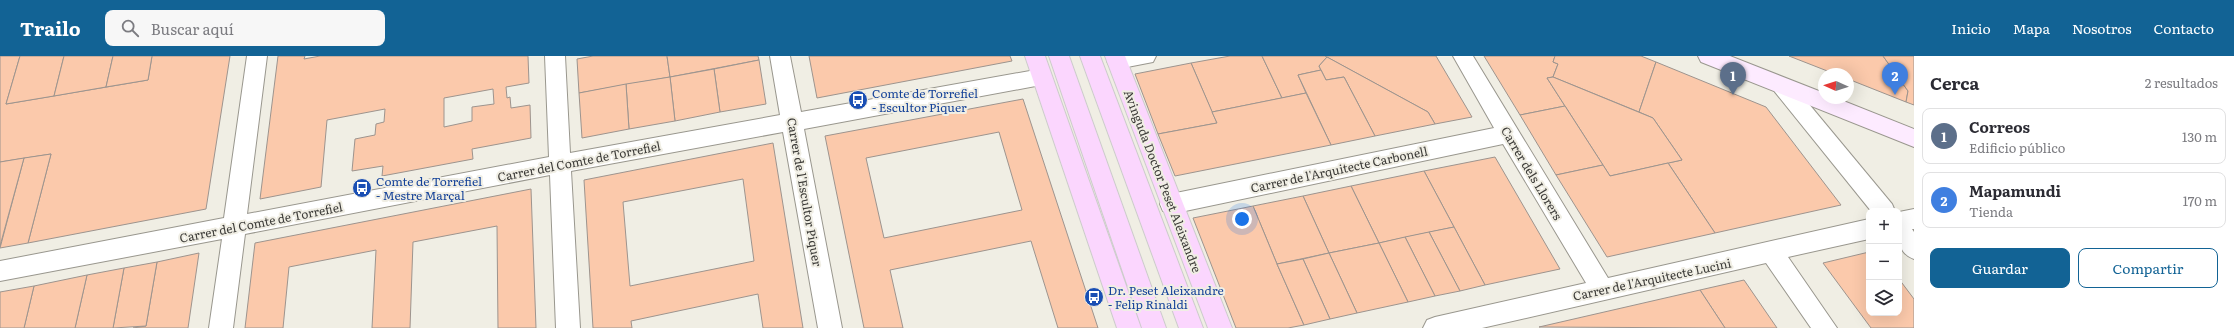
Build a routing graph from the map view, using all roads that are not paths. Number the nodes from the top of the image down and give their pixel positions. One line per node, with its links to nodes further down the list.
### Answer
1 (257, 56): 21 (street)
2 (555, 56): 16 (street)
3 (780, 56): 13 (street, Carrer de l'Escultor Piquer)
4 (1035, 56): 11 (main road)
5 (1059, 56): 32 (main road)
6 (1090, 56): 33 (main road, Avinguda Doctor Peset Aleixandre)
7 (1146, 56): 10 (street)
8 (1463, 56): 14 (street, Carrer dels Llorers)
9 (1708, 56): 12 (main road)
10 (1116, 59): 17 (main road, Avinguda Doctor Peset Aleixandre)
11 (1041, 77): 13 (street, Carrer del Comte de Torrefiel); 31 (main road)
12 (1782, 86): 15 (main road); 18 (street)
13 (792, 121): 16 (street, Carrer del Comte de Torrefiel); 30 (street, Carrer de l'Escultor Piquer)
14 (1508, 134): 17 (street, Carrer de l'Arquitecte Carbonell); 27 (street, Carrer dels Llorers)
15 (1914, 138)
16 (560, 164): 21 (street, Carrer del Comte de Torrefiel); 29 (street)
17 (1171, 204): 34 (main road, Avinguda Doctor Peset Aleixandre)
18 (1882, 208)
19 (1914, 219): 20 (street)
20 (1902, 221)
21 (234, 227): 26 (street, Carrer del Comte de Torrefiel); 28 (street)
22 (1866, 230): 25 (street, Carrer de l'Arquitecte Lucini)
23 (1902, 234): 24 (street)
24 (1914, 249)
25 (1772, 253): 27 (street, Carrer de l'Arquitecte Lucini); 36 (street)
26 (0, 271)
27 (1602, 289): 35 (street, Carrer de l'Arquitecte Lucini)
28 (221, 328)
29 (568, 328)
30 (830, 328)
31 (1129, 328)
32 (1154, 328)
33 (1190, 328)
34 (1220, 328)
35 (1435, 328)
36 (1825, 328)

